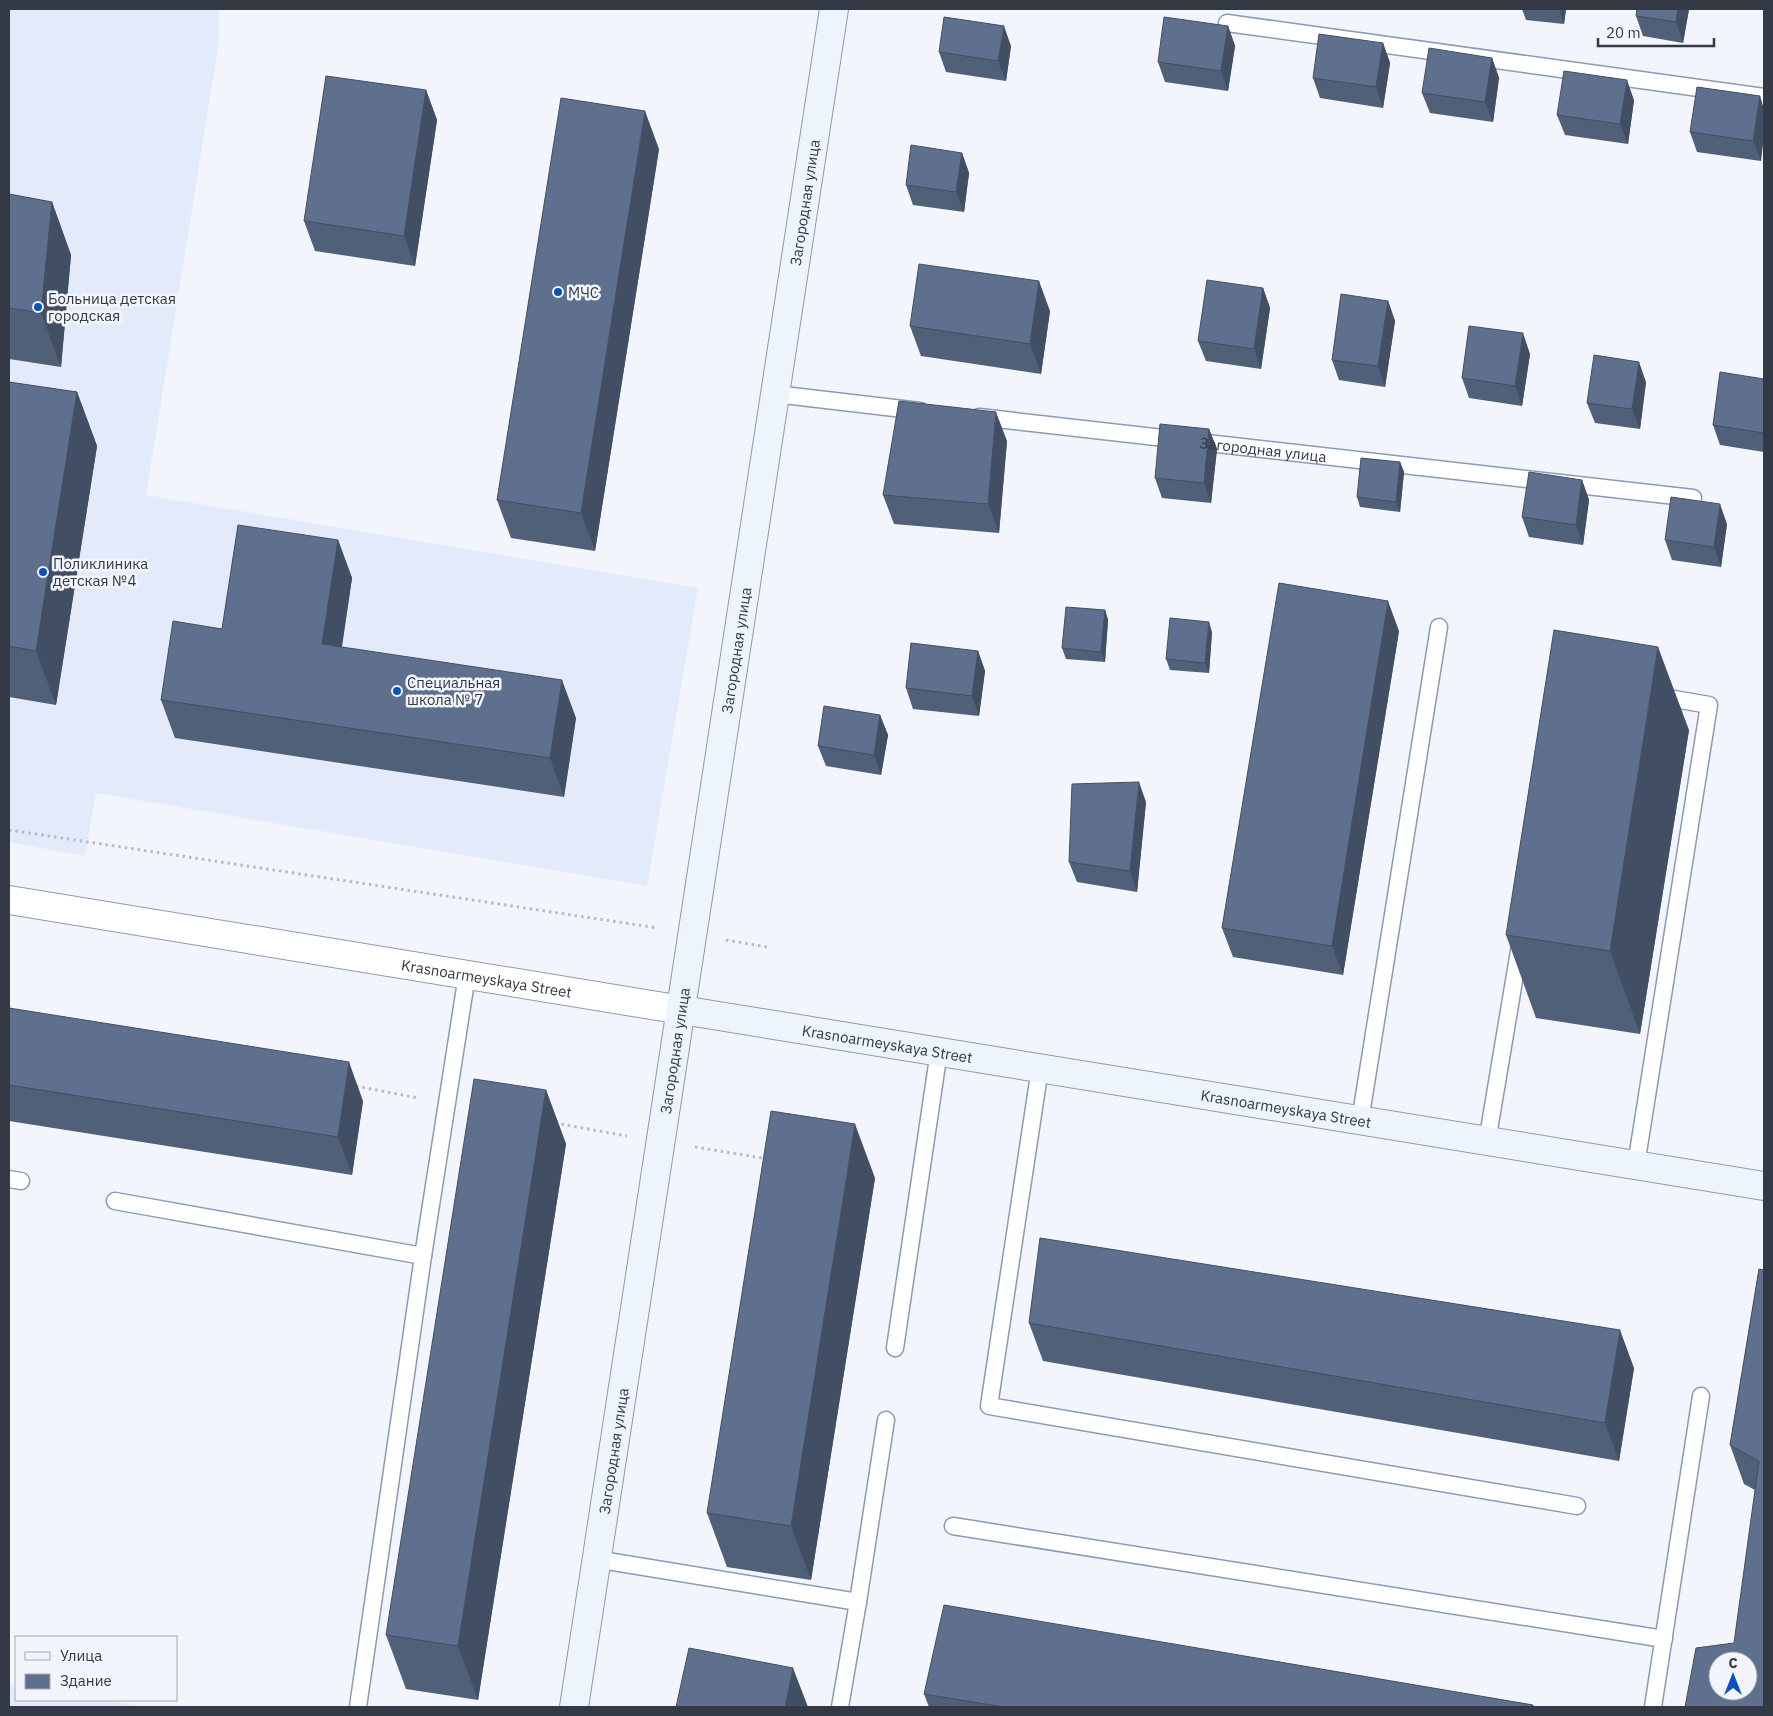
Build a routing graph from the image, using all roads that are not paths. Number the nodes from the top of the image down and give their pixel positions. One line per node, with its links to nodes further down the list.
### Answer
1 (834, 9): 4 (main road, Загородная улица)
2 (1227, 23): 3 (lane)
3 (1764, 97)
4 (775, 394): 5 (lane); 13 (main road, Загородная улица)
5 (933, 412)
6 (963, 416): 7 (lane, Загородная улица)
7 (1693, 498)
8 (1439, 627): 16 (lane)
9 (1641, 693): 18 (lane)
10 (9, 900): 12 (street, Krasnoarmeyskaya Street)
11 (1523, 926): 17 (lane)
12 (467, 975): 13 (street, Krasnoarmeyskaya Street); 21 (lane)
13 (682, 1010): 14 (main road, Krasnoarmeyskaya Street); 27 (main road, Загородная улица)
14 (939, 1051): 15 (main road, Krasnoarmeyskaya Street); 22 (lane)
15 (1040, 1068): 16 (main road, Krasnoarmeyskaya Street); 25 (lane)
16 (1360, 1121): 17 (main road, Krasnoarmeyskaya Street)
17 (1487, 1142): 18 (main road, Krasnoarmeyskaya Street)
18 (1636, 1166): 19 (main road, Krasnoarmeyskaya Street)
19 (1764, 1186)
20 (115, 1200): 21 (lane)
21 (423, 1256): 30 (lane)
22 (895, 1348)
23 (1701, 1396): 29 (lane)
24 (886, 1420): 28 (lane)
25 (1577, 1506)
26 (953, 1526): 29 (lane)
27 (595, 1560): 28 (lane); 31 (main road, Загородная улица)
28 (858, 1602): 32 (lane)
29 (1664, 1639): 33 (lane)
30 (358, 1707)
31 (574, 1707)
32 (840, 1707)
33 (1653, 1707)

